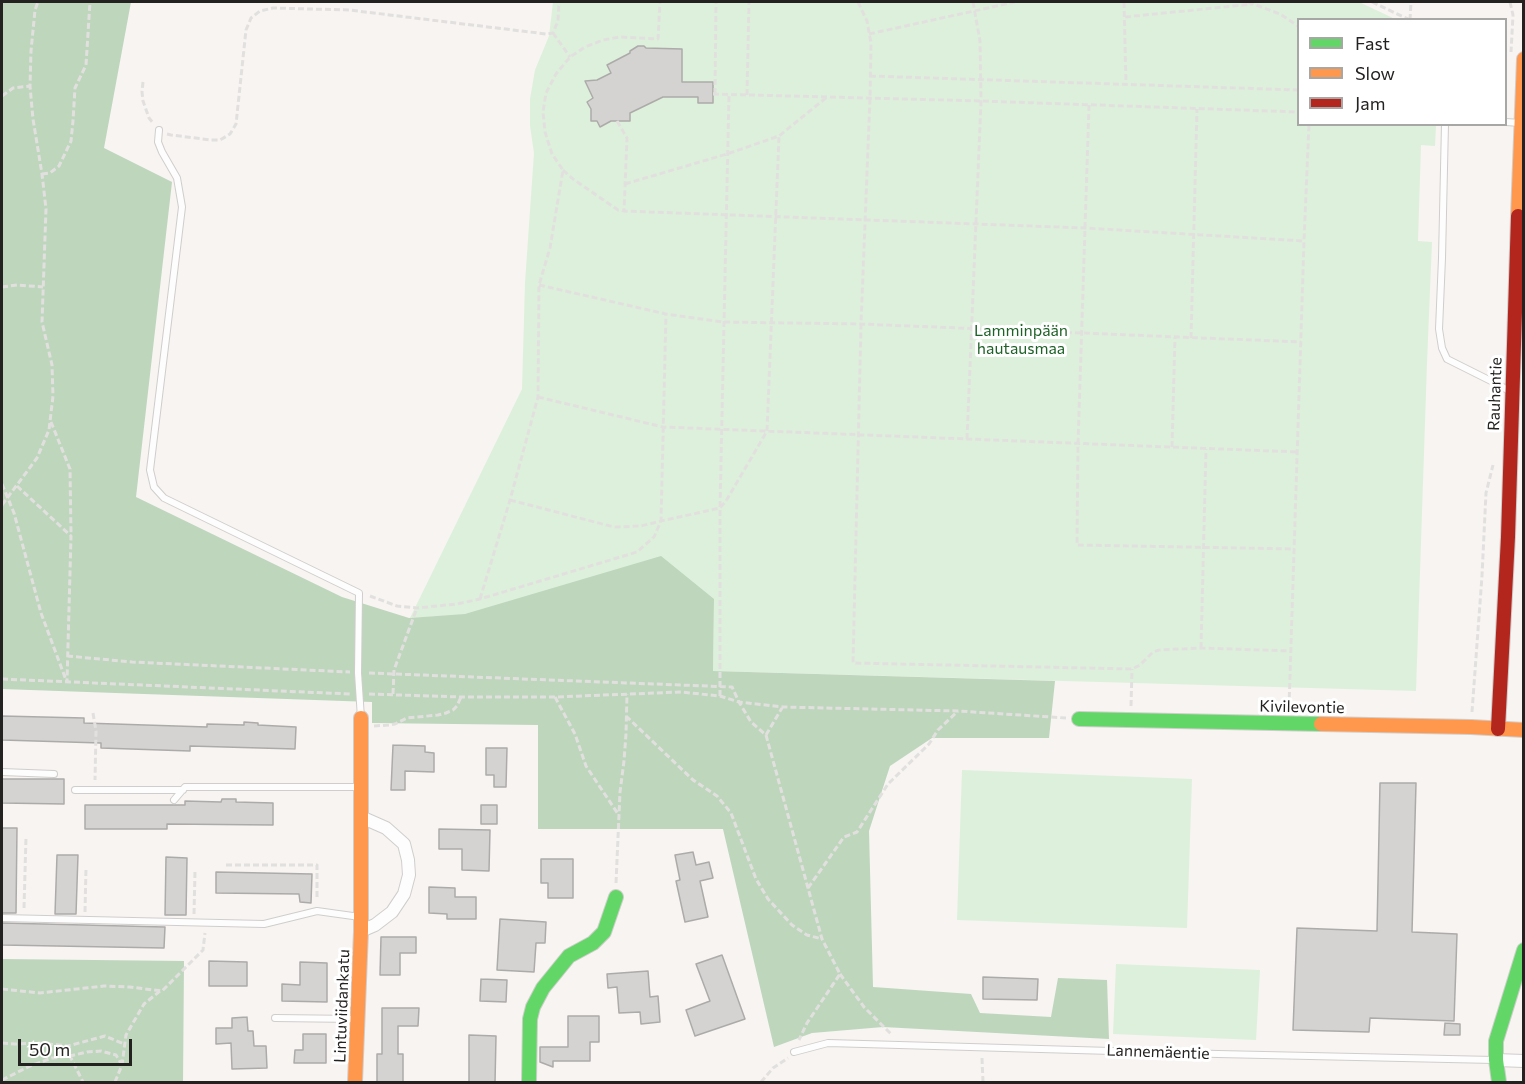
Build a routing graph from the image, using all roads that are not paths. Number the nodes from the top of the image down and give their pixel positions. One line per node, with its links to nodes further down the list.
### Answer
1 (1517, 60): 3 (street, Rauhantie)
2 (1507, 122): 3 (lane)
3 (1521, 123): 6 (street, Rauhantie)
4 (1444, 126): 7 (lane)
5 (159, 130): 9 (lane)
6 (1522, 151): 7 (street, Rauhantie)
7 (1518, 396): 10 (street, Rauhantie)
8 (1079, 719): 10 (street, Kivilevontie)
9 (361, 721): 14 (street, Lintuviidankatu)
10 (1498, 729): 11 (street, Kivilevontie)
11 (1524, 730)
12 (2, 772): 13 (lane)
13 (54, 774)
14 (361, 787): 16 (lane); 18 (street, Lintuviidankatu)
15 (75, 790): 16 (lane)
16 (183, 790): 17 (lane)
17 (174, 800)
18 (361, 818): 21 (street, Lintuviidankatu); 21 (street, Lintuviidankatu)
19 (616, 897): 29 (street)
20 (2, 918): 21 (lane)
21 (361, 924): 24 (street, Lintuviidankatu)
22 (1524, 950): 26 (street)
23 (274, 1018): 24 (lane)
24 (357, 1019): 28 (street, Lintuviidankatu)
25 (794, 1052): 26 (lane, Lannemäentie)
26 (1496, 1060): 27 (street, Lannemäentie); 30 (street)
27 (1524, 1061)
28 (356, 1083)
29 (529, 1083)
30 (1499, 1083)

